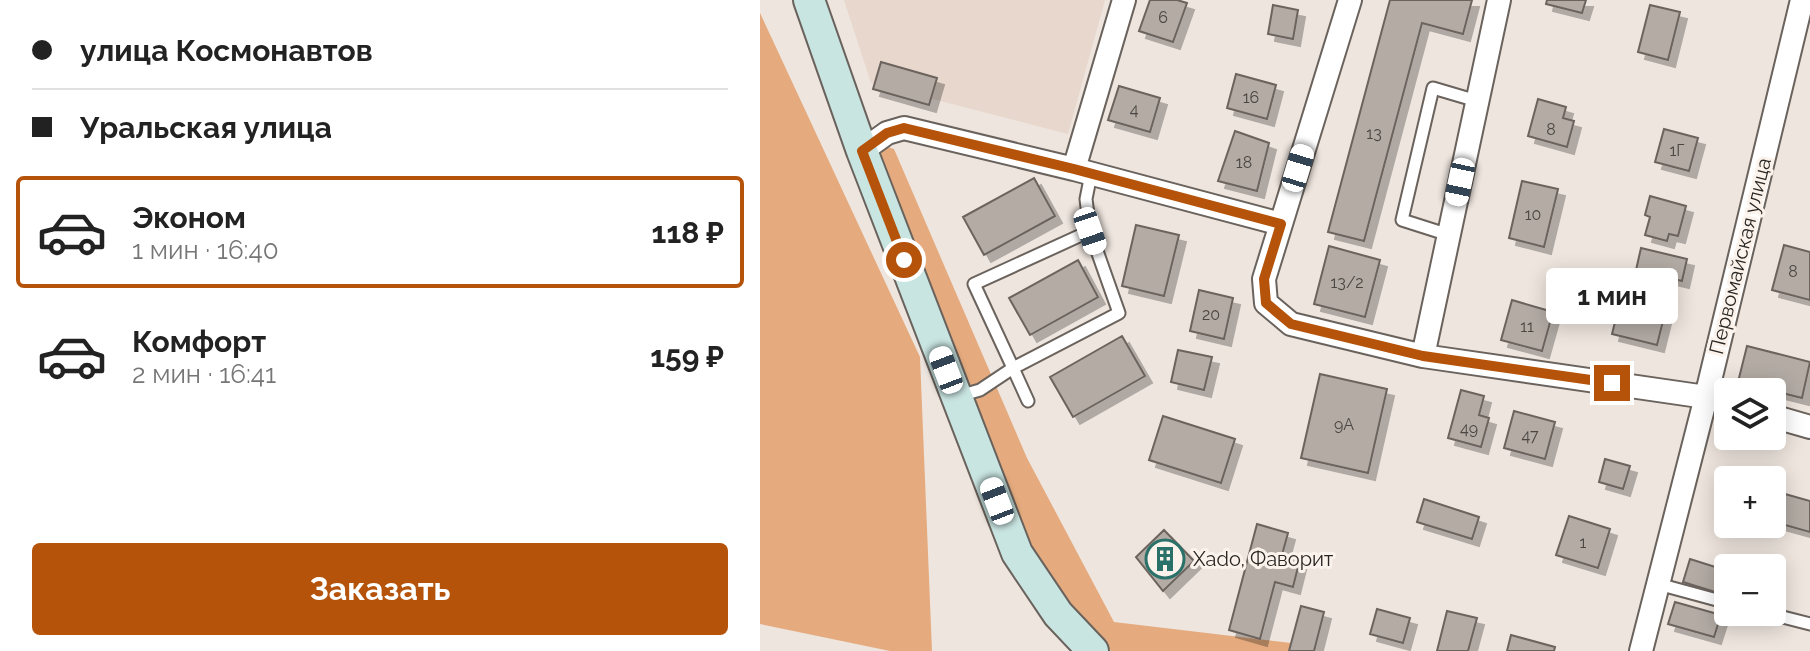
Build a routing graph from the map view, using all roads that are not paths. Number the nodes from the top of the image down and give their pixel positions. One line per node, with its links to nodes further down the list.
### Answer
1 (809, 0): 7 (main road)
2 (1124, 0): 8 (street)
3 (1350, 0): 9 (street)
4 (1499, 0): 6 (street)
5 (1802, 0): 14 (street, Первомайская улица)
6 (1477, 101): 11 (street); 11 (lane)
7 (862, 151): 8 (street); 15 (main road)
8 (1082, 171): 9 (street); 10 (lane)
9 (1281, 224): 12 (street)
10 (1090, 231): 13 (lane); 13 (lane)
11 (1449, 235): 12 (street)
12 (1423, 356): 16 (street)
13 (1013, 368): 15 (lane); 17 (lane)
14 (1722, 378)
15 (957, 397): 25 (main road)
16 (1714, 400)
17 (1028, 401)
18 (1714, 409): 21 (street, Первомайская улица)
19 (1786, 420): 20 (street)
20 (1810, 427)
21 (1658, 584): 22 (lane); 26 (street, Первомайская улица)
22 (1714, 599)
23 (1786, 618): 24 (lane)
24 (1810, 624)
25 (1093, 651)
26 (1641, 651)

